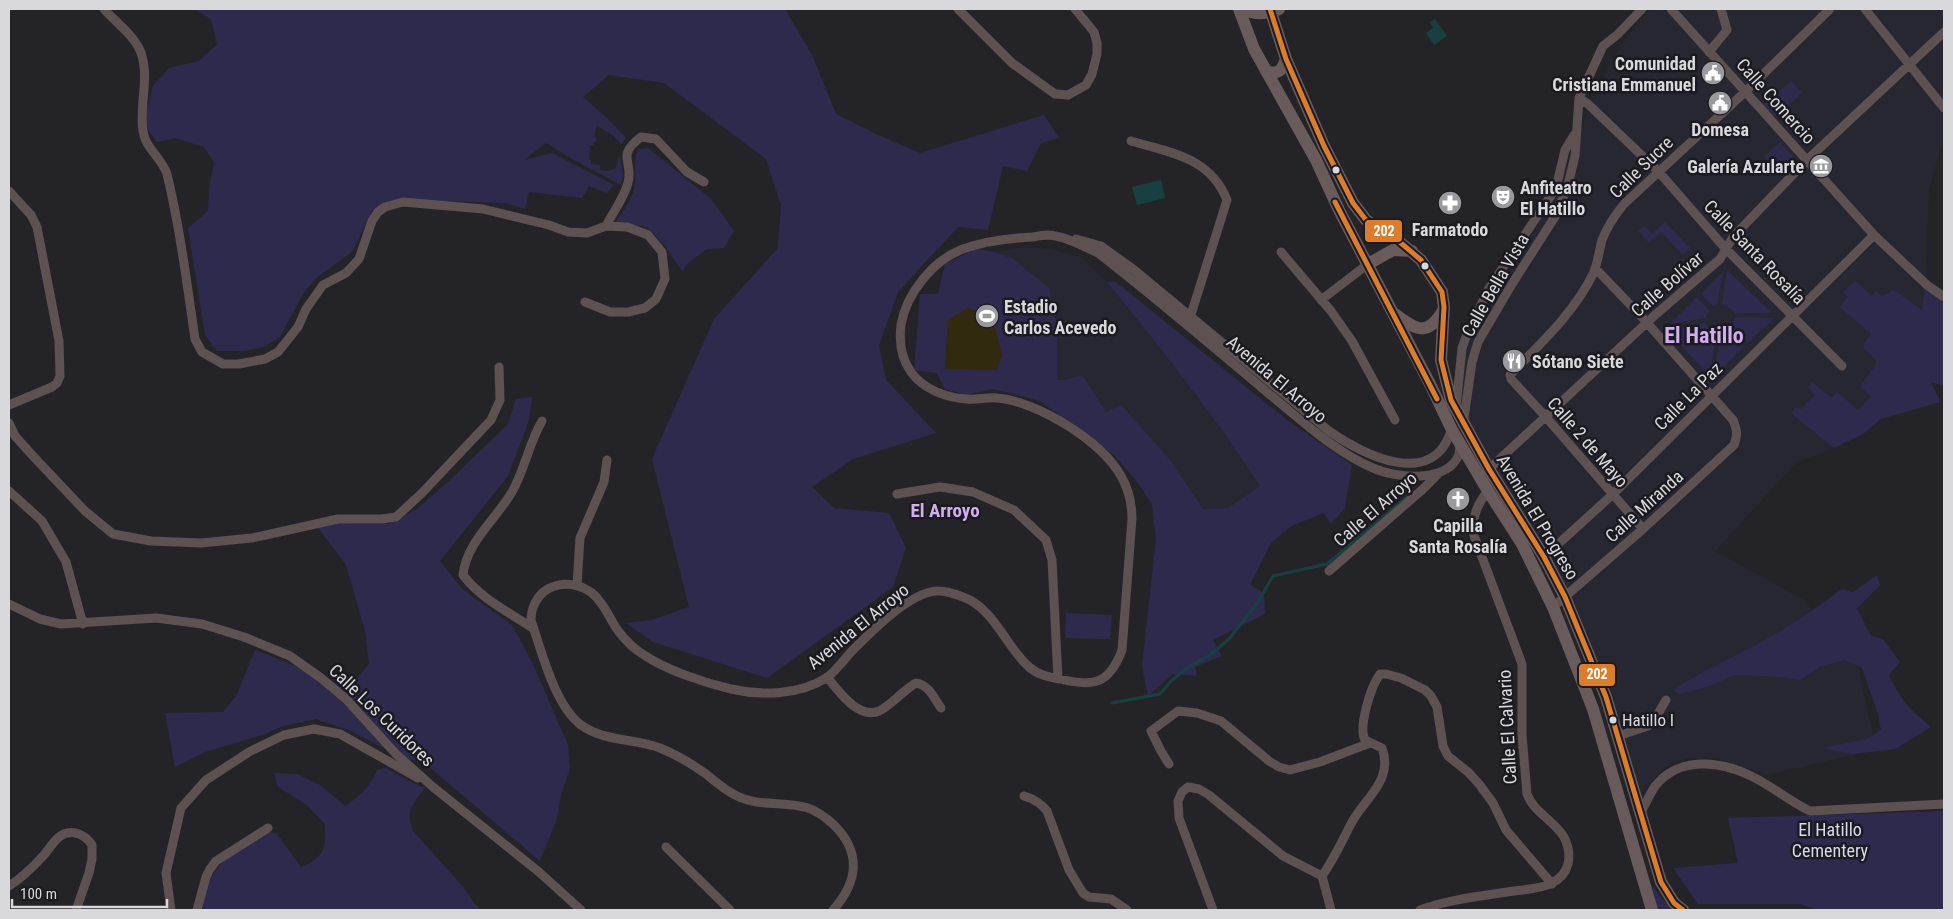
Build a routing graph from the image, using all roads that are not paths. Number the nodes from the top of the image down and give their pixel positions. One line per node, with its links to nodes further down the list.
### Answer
1 (104, 9): 28 (street)
2 (958, 9): 3 (street)
3 (1075, 9)
4 (1239, 9): 18 (street, Avenida El Progreso)
5 (1243, 9): 12 (street)
6 (1286, 9): 14 (street)
7 (1642, 9): 20 (street, Calle Bella Vista)
8 (1671, 9): 15 (street, Calle Comercio)
9 (1721, 9): 15 (street)
10 (1830, 9): 19 (street, Calle Sucre)
11 (1865, 9): 17 (street)
12 (1273, 10): 14 (street)
13 (1944, 32): 17 (street, Calle Bolívar)
14 (1278, 37): 16 (street)
15 (1710, 52): 19 (street, Calle Comercio)
16 (1286, 59): 18 (street); 31 (street)
17 (1910, 64): 21 (street); 24 (street, Calle Bolívar)
18 (1266, 71): 33 (street, Avenida El Progreso)
19 (1745, 92): 24 (street, Calle Comercio); 25 (street, Calle Sucre)
20 (1579, 98): 22 (street, Calle Bella Vista); 25 (street, Calle Santa Rosalía)
21 (1944, 108)
22 (1575, 132): 48 (street); 53 (street, Calle Bella Vista)
23 (1132, 141): 41 (street)
24 (1807, 160): 29 (street, Calle Comercio); 30 (street, Calle Bolívar)
25 (1658, 171): 30 (street, Calle Santa Rosalía); 34 (street, Calle Sucre)
26 (704, 182): 28 (street)
27 (9, 191): 47 (street)
28 (606, 226): 37 (street)
29 (1874, 235): 35 (street, Calle Comercio); 40 (street, Calle La Paz)
30 (1726, 248): 40 (street, Calle Santa Rosalía); 42 (street, Calle Bolívar)
31 (1412, 251): 33 (street); 38 (street)
32 (1281, 252): 36 (street)
33 (1368, 264): 36 (street); 39 (street, Avenida El Progreso)
34 (1595, 268): 42 (street); 45 (street, Calle Sucre)
35 (1944, 297)
36 (1321, 300): 50 (street)
37 (586, 302)
38 (1444, 307): 39 (street); 48 (street, Avenida El Progreso)
39 (1393, 313): 53 (street, Avenida El Progreso)
40 (1792, 315): 44 (street, Calle Santa Rosalía); 46 (street, Calle La Paz)
41 (1189, 321): 53 (street, Avenida El Arroyo); 57 (street, Avenida El Arroyo); 72 (street, Avenida El Arroyo)
42 (1647, 323): 46 (street); 49 (street, Calle Bolívar)
43 (499, 366): 52 (street)
44 (1842, 366)
45 (1510, 375): 49 (street, Calle 2 de Mayo)
46 (1711, 395): 61 (street, Calle La Paz); 62 (street, Calle Miranda)
47 (9, 405)
48 (1456, 411): 53 (street, Avenida El Progreso)
49 (1545, 416): 56 (street, Calle Bolívar); 61 (street, Calle 2 de Mayo)
50 (1395, 420)
51 (542, 421): 70 (street)
52 (9, 423)
53 (1457, 428): 54 (street, Avenida El Progreso); 56 (street, Avenida El Progreso)
54 (1460, 445): 57 (street, Avenida El Arroyo); 59 (street, Avenida El Progreso)
55 (607, 460): 65 (street)
56 (1489, 469): 63 (street, Avenida El Progreso)
57 (1441, 470): 64 (street, Calle El Arroyo)
58 (9, 491): 69 (street)
59 (1488, 491): 68 (street, Avenida El Progreso); 85 (street, Calle El Calvario)
60 (897, 494): 72 (street)
61 (1612, 495): 62 (street, Calle 2 de Mayo); 63 (street, Calle La Paz)
62 (1643, 529): 66 (street, Calle Miranda)
63 (1544, 557): 66 (street, Avenida El Progreso)
64 (1329, 571)
65 (577, 585): 70 (street); 71 (street, Avenida El Arroyo)
66 (1565, 597): 68 (street, Calle Miranda); 75 (street, Avenida El Progreso)
67 (9, 604): 69 (street, Calle Los Curidores)
68 (1553, 607): 97 (street, Avenida El Progreso)
69 (83, 624): 78 (street, Calle Los Curidores)
70 (534, 629): 92 (street)
71 (827, 677): 72 (street, Avenida El Arroyo); 74 (street)
72 (1058, 679)
73 (1666, 700): 75 (street)
74 (941, 708)
75 (1618, 736): 81 (street, Avenida El Progreso)
76 (1370, 743): 77 (street); 84 (street, Calle El Calvario); 85 (street, Calle El Calvario)
77 (1169, 764)
78 (433, 787): 88 (street); 90 (street, Calle Los Curidores)
79 (1024, 796): 93 (street)
80 (1944, 804): 81 (street)
81 (1641, 812): 98 (street, Avenida El Progreso)
82 (268, 828): 89 (street)
83 (666, 847): 91 (street)
84 (1322, 876): 94 (street); 95 (street)
85 (1552, 884): 96 (street)
86 (9, 886): 87 (street)
87 (76, 910)
88 (171, 910)
89 (197, 910)
90 (581, 910)
91 (730, 910)
92 (833, 910)
93 (1127, 910)
94 (1214, 910)
95 (1331, 910)
96 (1420, 910)
97 (1652, 910)
98 (1683, 910)

